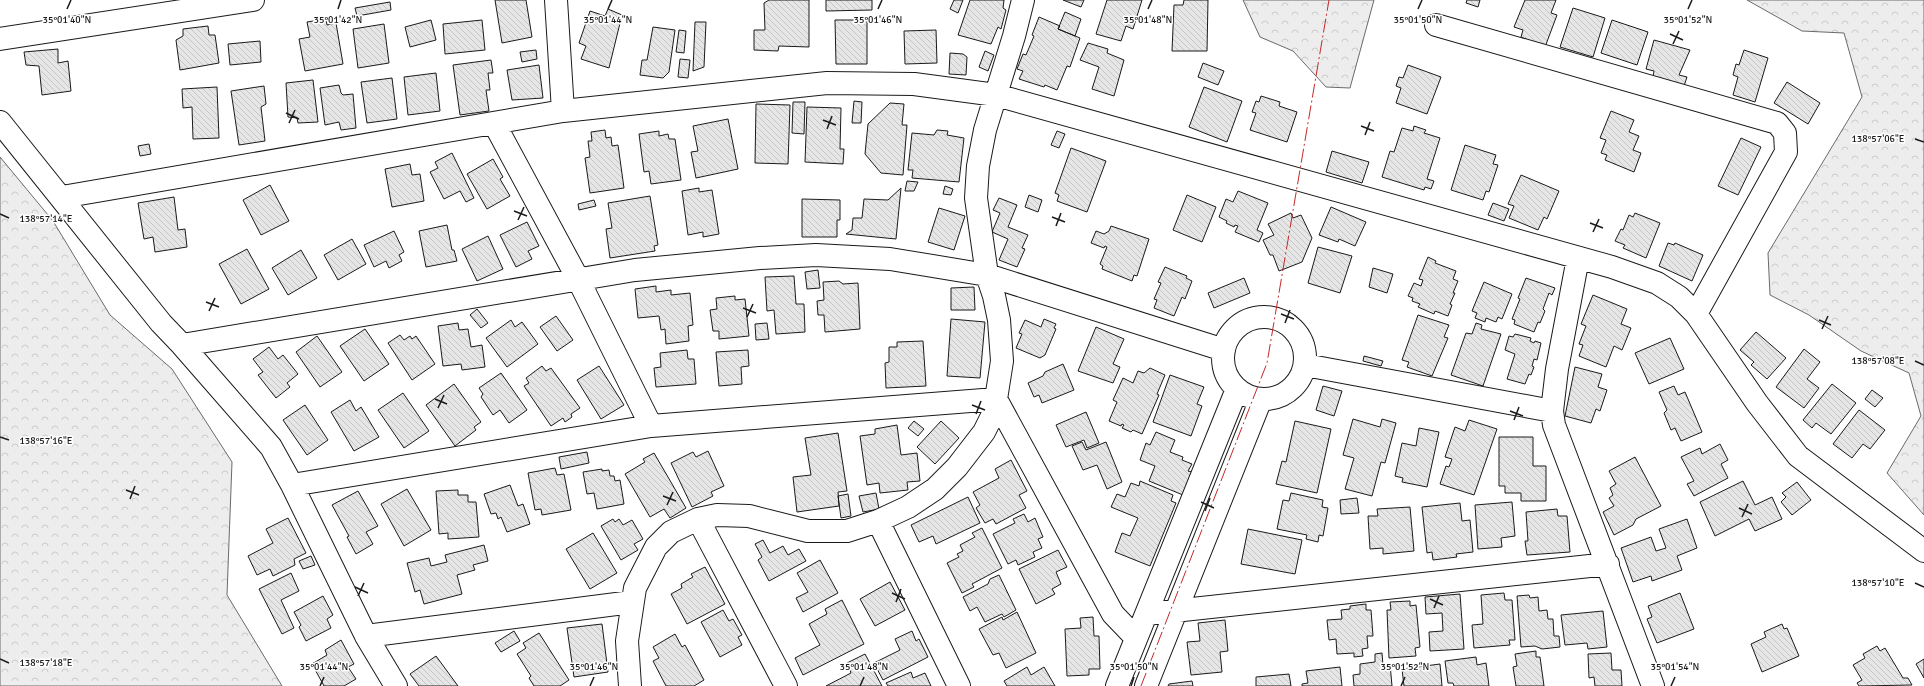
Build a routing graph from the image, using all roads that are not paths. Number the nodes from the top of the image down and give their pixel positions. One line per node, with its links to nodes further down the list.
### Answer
1 (253, 0): 5 (street)
2 (556, 0): 7 (street)
3 (1023, 0): 6 (street)
4 (1436, 25): 14 (street)
5 (0, 39)
6 (996, 95): 7 (street); 11 (street); 12 (street)
7 (563, 111): 9 (street)
8 (0, 122): 10 (street)
9 (494, 123): 10 (street); 13 (street)
10 (62, 197): 15 (street)
11 (1578, 258): 14 (street); 21 (street)
12 (986, 274): 13 (street); 16 (street); 19 (street)
13 (578, 280): 15 (street); 22 (street)
14 (1696, 314): 26 (street)
15 (182, 345): 23 (street)
16 (1224, 350): 17 (street); 18 (street)
17 (1305, 365): 20 (street); 21 (street)
18 (1237, 389): 20 (street); 30 (street)
19 (996, 399): 22 (street); 25 (street); 32 (street)
20 (1261, 399): 29 (street)
21 (1552, 411): 27 (street)
22 (651, 426): 23 (street)
23 (292, 485): 31 (street)
24 (698, 519): 25 (street); 28 (street); 35 (street)
25 (878, 521): 36 (street)
26 (1924, 551)
27 (1608, 564): 29 (street); 39 (street)
28 (632, 602): 31 (street); 34 (street)
29 (1176, 611): 30 (street); 38 (street)
30 (1146, 614): 32 (street)
31 (366, 636): 33 (street)
32 (1136, 638): 37 (street)
33 (396, 686)
34 (630, 686)
35 (786, 686)
36 (959, 686)
37 (1117, 686)
38 (1146, 686)
39 (1653, 686)

